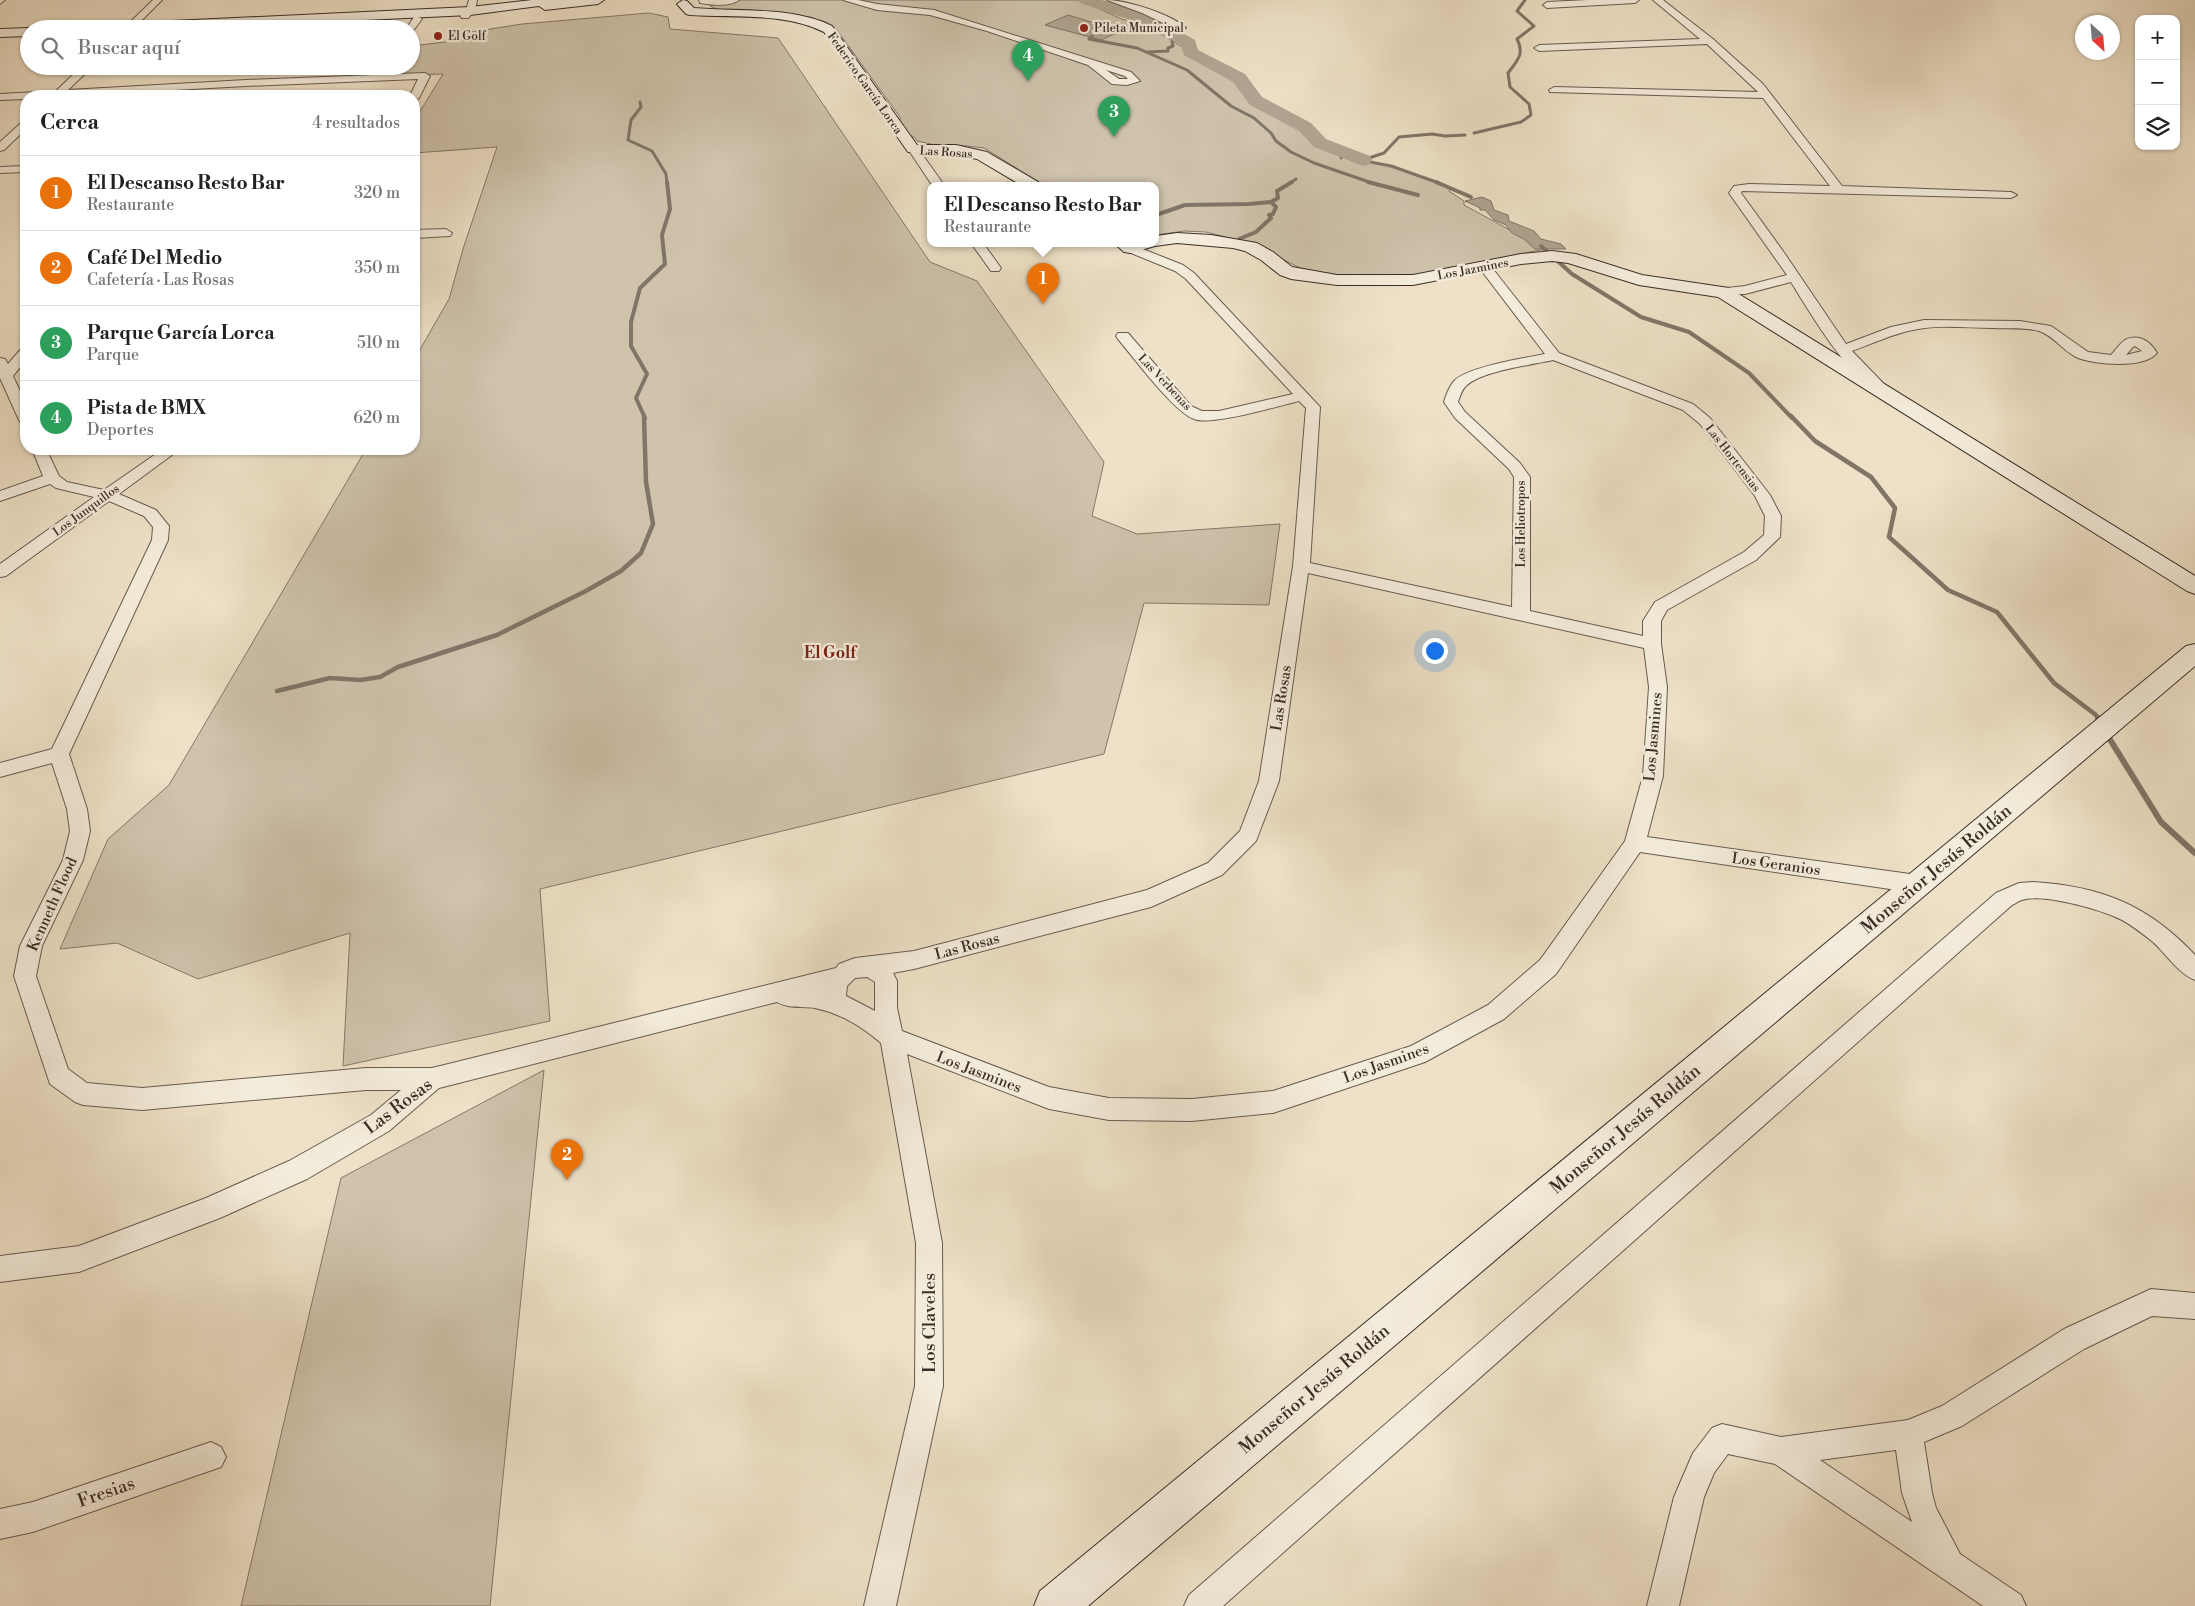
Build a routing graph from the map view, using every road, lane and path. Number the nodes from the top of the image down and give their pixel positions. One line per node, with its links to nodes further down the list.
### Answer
1 (158, 0): 15 (street)
2 (564, 0): 14 (street)
3 (598, 0): 14 (street)
4 (735, 0): 11 (street)
5 (847, 0): 26 (street)
6 (1111, 0): 10 (street)
7 (1635, 0): 12 (street)
8 (1657, 0): 24 (street)
9 (678, 2): 11 (street, Federico García Lorca)
10 (1128, 3): 19 (street)
11 (704, 4): 42 (street, Federico García Lorca)
12 (1547, 5)
13 (310, 6): 16 (street)
14 (469, 9): 17 (street); 18 (street)
15 (137, 20)
16 (297, 20)
17 (340, 20)
18 (420, 22)
19 (1181, 28)
20 (20, 32): 21 (street)
21 (0, 33)
22 (20, 37): 23 (street)
23 (0, 38)
24 (1710, 41): 25 (street); 37 (street)
25 (1539, 48)
26 (1128, 74)
27 (79, 75): 32 (street)
28 (253, 75): 31 (street)
29 (377, 75): 30 (street)
30 (375, 78): 31 (street); 35 (street)
31 (246, 84): 33 (street); 34 (street)
32 (63, 90)
33 (143, 90)
34 (241, 90)
35 (418, 90)
36 (1554, 90): 37 (street)
37 (1766, 95): 47 (street)
38 (20, 96): 39 (street)
39 (0, 97)
40 (20, 130): 41 (street)
41 (0, 148)
42 (913, 150): 45 (street, Federico García Lorca); 46 (street, Las Rosas)
43 (20, 169): 44 (street)
44 (0, 170)
45 (936, 182)
46 (1027, 182)
47 (1839, 190): 48 (street); 56 (street)
48 (2011, 195)
49 (446, 233): 50 (street)
50 (420, 234)
51 (1159, 241): 54 (street, Los Jazmines)
52 (981, 247): 55 (street)
53 (1128, 247): 66 (street, Las Rosas)
54 (1485, 267): 57 (street, Los Jazmines); 60 (street)
55 (995, 268)
56 (1795, 277): 57 (street, Los Jazmines); 59 (street)
57 (1723, 292): 67 (street)
58 (1123, 336): 66 (street, Las Verbenas)
59 (1843, 349): 62 (street); 67 (street)
60 (1554, 356): 77 (street, Los Heliotropos); 78 (street, Las Hortensias)
61 (20, 358): 65 (street)
62 (2116, 358)
63 (0, 362): 65 (street)
64 (20, 372): 65 (street)
65 (3, 376): 68 (street)
66 (1302, 396): 74 (street, Las Rosas)
67 (1898, 402): 76 (street)
68 (20, 409)
69 (42, 455): 71 (street)
70 (164, 455): 73 (street, Los Junquillos)
71 (52, 478): 72 (street); 73 (street)
72 (0, 496)
73 (105, 497): 75 (street, Los Junquillos); 80 (street)
74 (1301, 566): 77 (street); 84 (street, Las Rosas)
75 (0, 572)
76 (2195, 586)
77 (1521, 614): 78 (street)
78 (1652, 644): 82 (street, Los Jasmines)
79 (2195, 652): 83 (street, Monseñor Jesús Roldán)
80 (59, 754): 81 (street); 94 (street, Kenneth Flood)
81 (0, 770)
82 (1635, 843): 83 (street, Los Geranios); 92 (street, Los Jasmines)
83 (1917, 884): 103 (street, Monseñor Jesús Roldán)
84 (914, 960): 85 (street, Las Rosas); 88 (street)
85 (870, 967): 87 (street); 88 (street)
86 (2195, 970): 104 (street)
87 (841, 976): 89 (street, Las Rosas); 90 (street)
88 (886, 989): 90 (street); 91 (street, Los Claveles)
89 (768, 995): 90 (street); 94 (street, Las Rosas)
90 (846, 1008): 91 (street)
91 (892, 1038): 92 (street, Los Jasmines); 93 (street, Los Claveles)
92 (942, 1057): 93 (street)
93 (899, 1077): 102 (street, Los Claveles)
94 (432, 1078): 95 (street, Las Rosas)
95 (0, 1269)
96 (2195, 1306): 97 (street)
97 (1908, 1434): 98 (street); 101 (street)
98 (1781, 1450): 101 (street); 105 (street)
99 (211, 1457): 100 (street, Fresias)
100 (0, 1524)
101 (1950, 1566): 106 (street)
102 (880, 1606)
103 (1055, 1606)
104 (1200, 1606)
105 (1663, 1606)
106 (2010, 1606)

